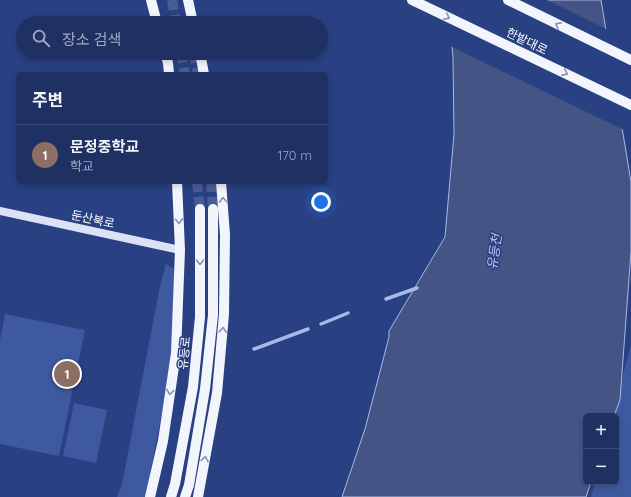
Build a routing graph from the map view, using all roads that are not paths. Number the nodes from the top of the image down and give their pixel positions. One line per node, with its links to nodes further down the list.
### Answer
1 (151, 0): 5 (main road)
2 (188, 0): 6 (main road)
3 (412, 0): 12 (main road, 한밭대로, one-way to 12)
4 (508, 0): 9 (main road, one-way to 4)
5 (155, 16)
6 (191, 16)
7 (167, 60): 10 (main road)
8 (201, 60): 11 (main road)
9 (631, 60)
10 (169, 72)
11 (204, 72)
12 (631, 105)
13 (177, 184): 18 (main road, one-way to 18)
14 (221, 184): 22 (main road, one-way to 14)
15 (200, 209): 20 (main road, 유등로, one-way to 20)
16 (213, 209): 21 (main road, 유등로)
17 (0, 211): 18 (main road, 둔산북로)
18 (180, 250): 19 (main road, one-way to 19)
19 (150, 497)
20 (171, 497)
21 (185, 497)
22 (198, 497)

